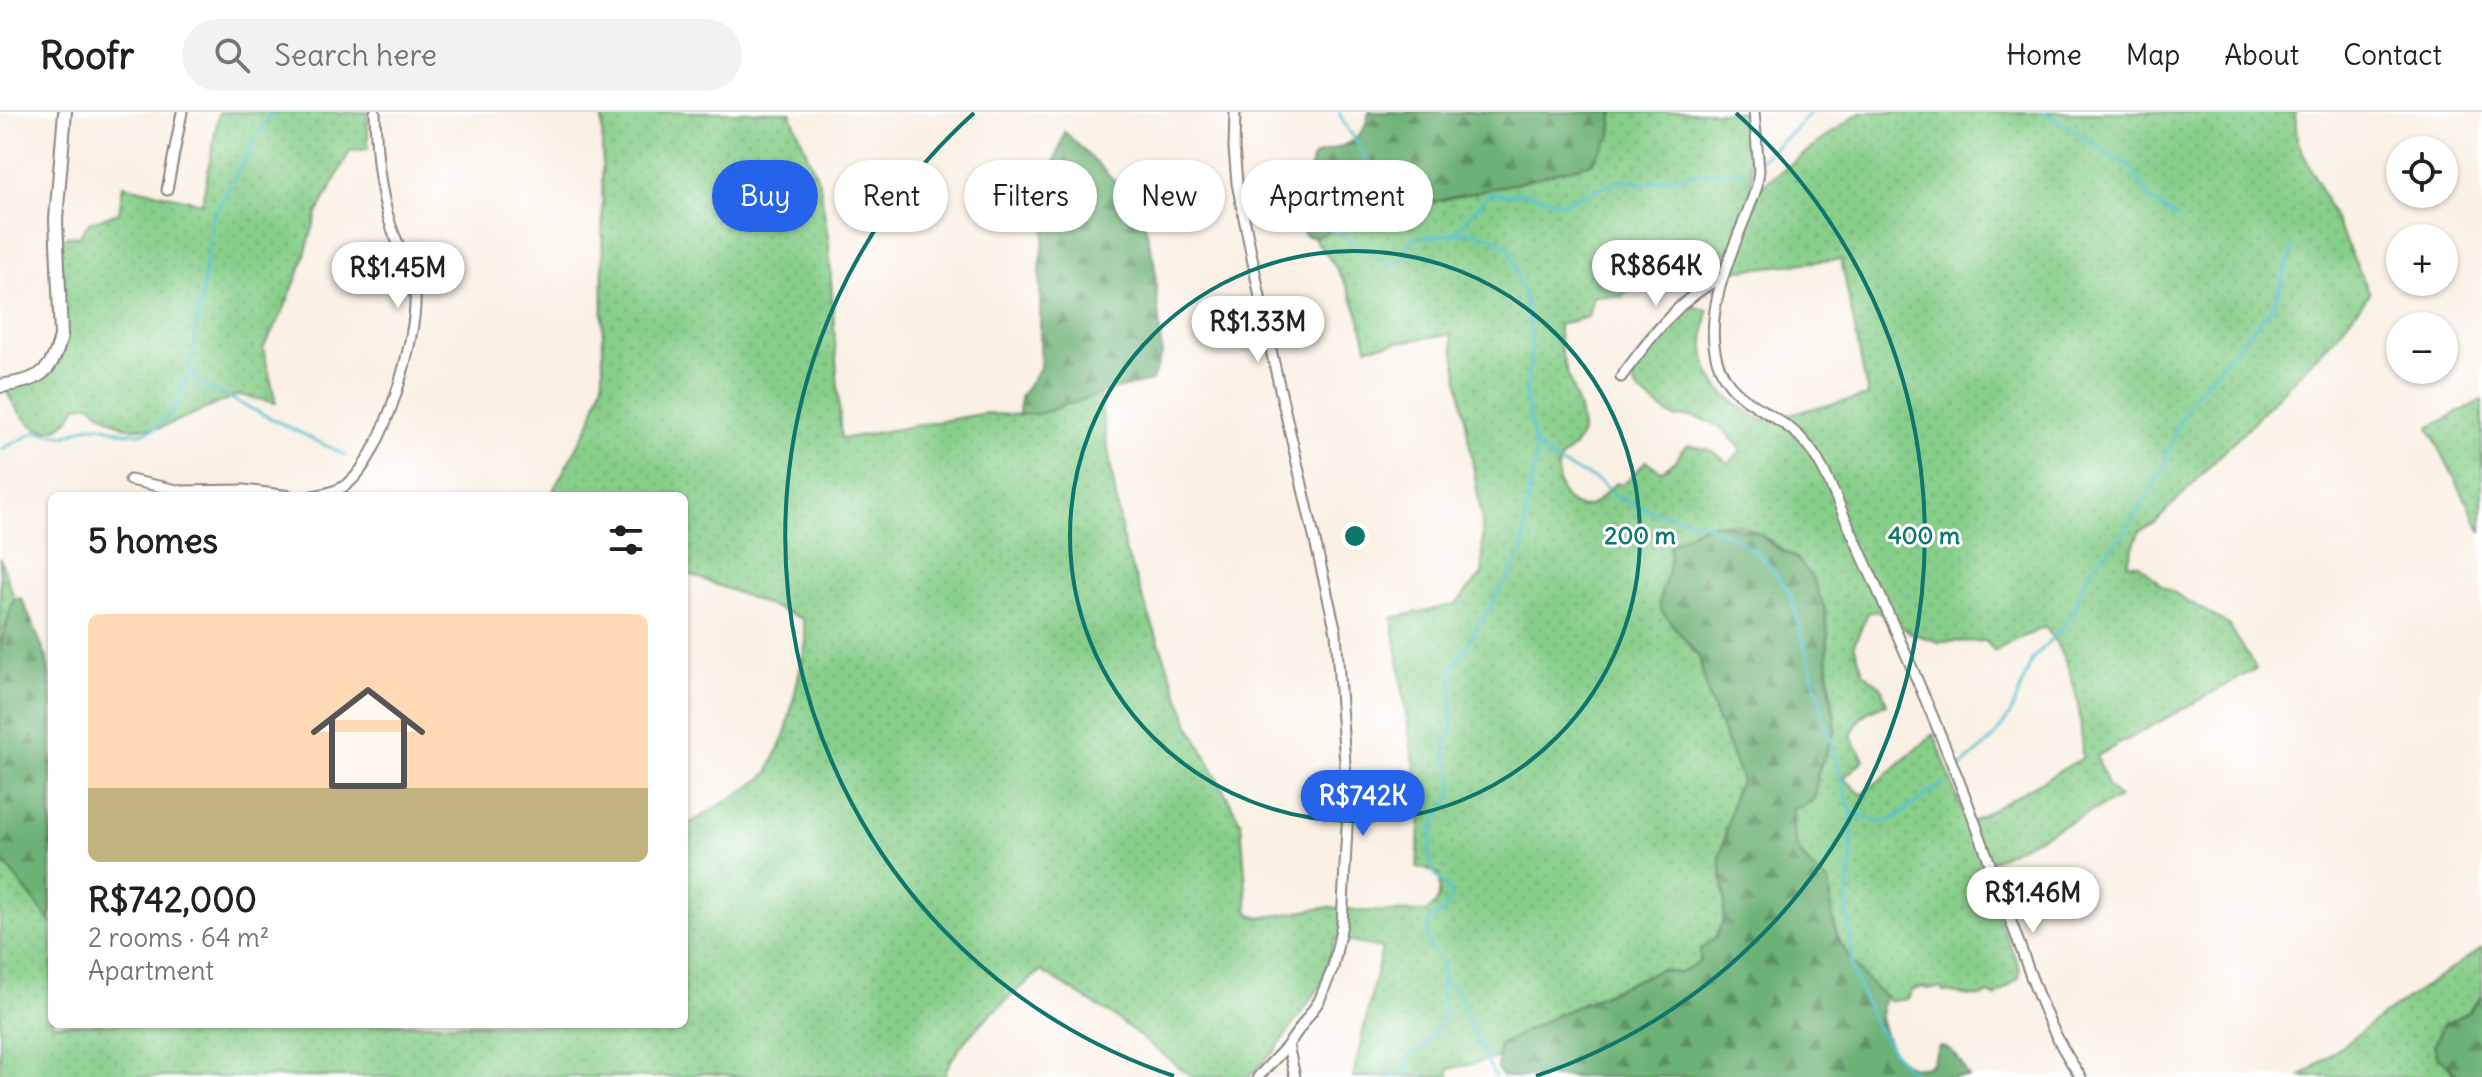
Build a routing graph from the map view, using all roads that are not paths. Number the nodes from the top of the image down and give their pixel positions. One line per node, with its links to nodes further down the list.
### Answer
1 (65, 112): 9 (street)
2 (182, 112): 6 (street)
3 (375, 112): 12 (street)
4 (1235, 112): 13 (street)
5 (1754, 112): 7 (street)
6 (167, 190)
7 (1722, 278): 8 (street); 16 (street)
8 (1621, 377)
9 (0, 386)
10 (130, 480): 11 (street)
11 (259, 492)
12 (330, 492)
13 (1288, 1045): 14 (street); 15 (street)
14 (1258, 1077)
15 (1295, 1077)
16 (2081, 1077)

